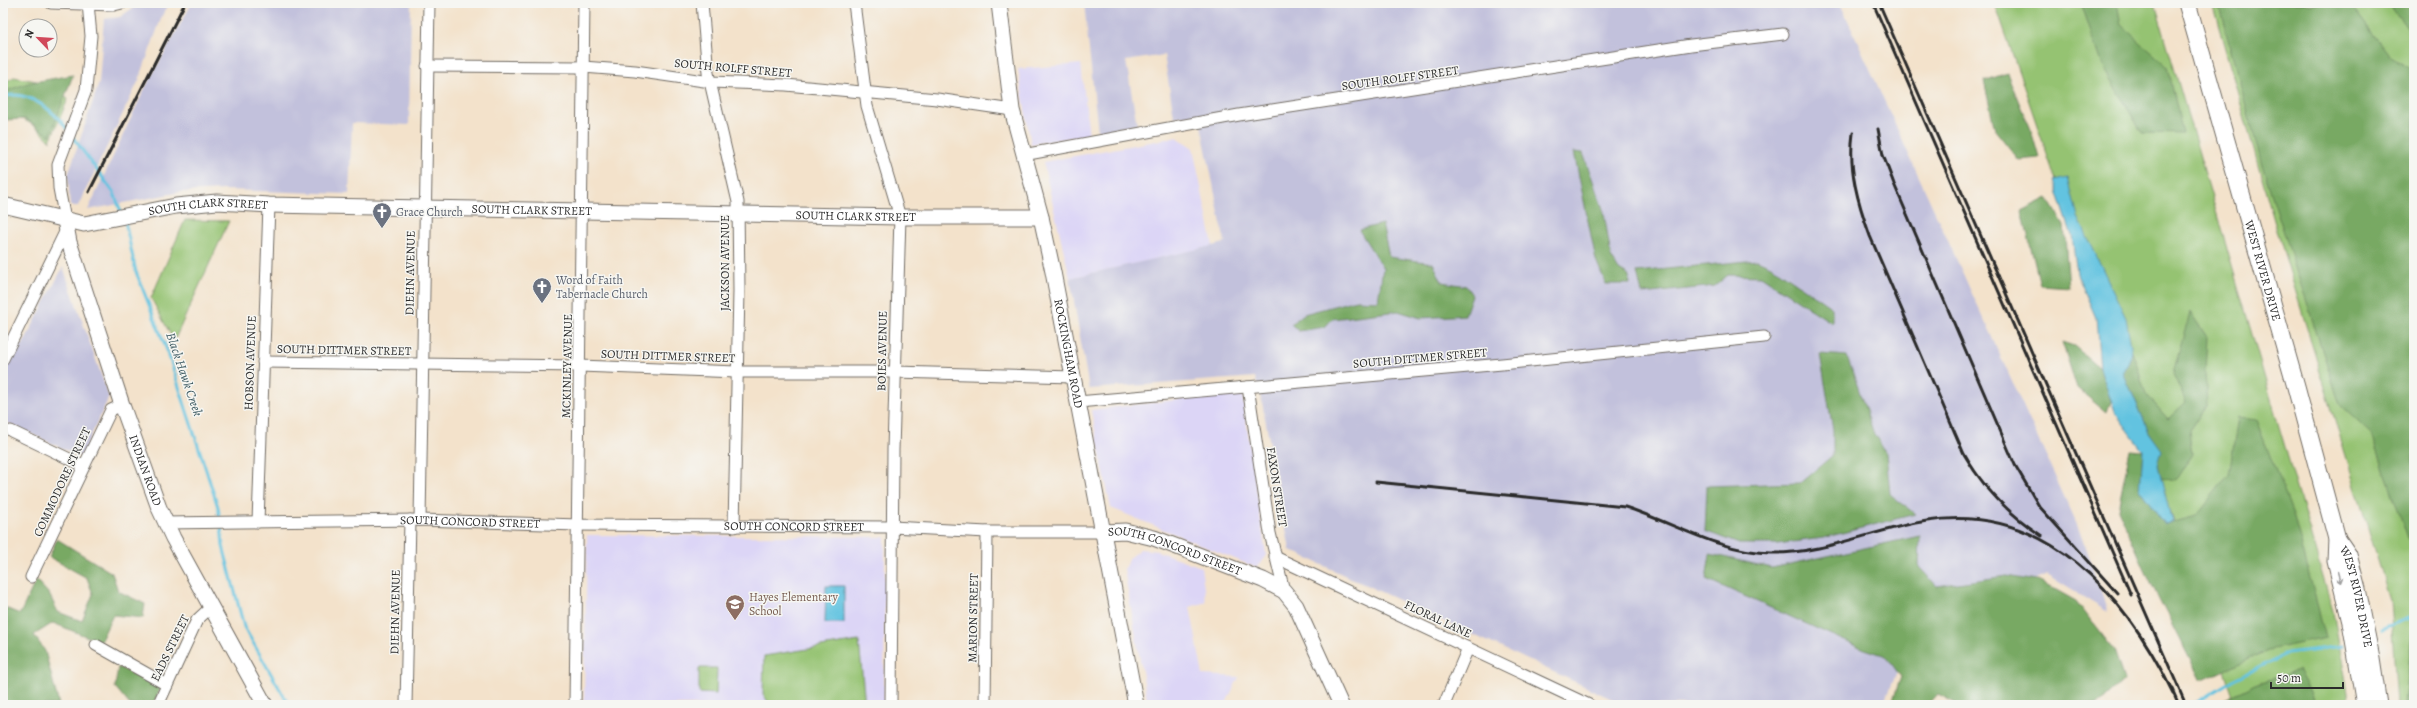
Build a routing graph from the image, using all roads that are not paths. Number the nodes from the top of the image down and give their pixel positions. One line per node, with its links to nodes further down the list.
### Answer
1 (51, 3): 9 (street)
2 (122, 3): 9 (street)
3 (429, 3): 11 (street, DIEHN AVENUE)
4 (584, 3): 12 (street, MCKINLEY AVENUE)
5 (702, 3): 13 (street, JACKSON AVENUE)
6 (854, 3): 14 (street, BOIES AVENUE)
7 (999, 3): 15 (street, ROCKINGHAM ROAD)
8 (2187, 3): 46 (main road, WEST RIVER DRIVE)
9 (88, 4): 24 (street)
10 (1783, 34): 16 (street, SOUTH ROLFF STREET)
11 (427, 66): 12 (street, SOUTH ROLFF STREET); 19 (street, DIEHN AVENUE)
12 (583, 67): 13 (street, SOUTH ROLFF STREET); 20 (street, MCKINLEY AVENUE)
13 (711, 82): 14 (street, SOUTH ROLFF STREET); 21 (street, JACKSON AVENUE)
14 (865, 93): 15 (street, SOUTH ROLFF STREET); 22 (street, BOIES AVENUE)
15 (1012, 110): 16 (street, ROCKINGHAM ROAD)
16 (1023, 154): 23 (street, ROCKINGHAM ROAD)
17 (3, 205): 24 (street, SOUTH CLARK STREET)
18 (269, 205): 19 (street, SOUTH CLARK STREET); 24 (street, SOUTH CLARK STREET); 27 (street, HOBSON AVENUE)
19 (424, 208): 20 (street, SOUTH CLARK STREET); 28 (street, DIEHN AVENUE)
20 (582, 210): 21 (street, SOUTH CLARK STREET); 29 (street, MCKINLEY AVENUE)
21 (738, 214): 22 (street, SOUTH CLARK STREET); 30 (street, JACKSON AVENUE)
22 (900, 217): 23 (street, SOUTH CLARK STREET); 31 (street, BOIES AVENUE)
23 (1041, 217): 32 (street, ROCKINGHAM ROAD)
24 (66, 224): 26 (street); 35 (street, INDIAN ROAD)
25 (1764, 337): 33 (street, SOUTH DITTMER STREET)
26 (3, 359)
27 (263, 362): 28 (street, SOUTH DITTMER STREET); 40 (street, HOBSON AVENUE)
28 (422, 364): 29 (street, SOUTH DITTMER STREET); 38 (street, DIEHN AVENUE)
29 (580, 366): 30 (street, SOUTH DITTMER STREET); 41 (street, MCKINLEY AVENUE)
30 (737, 372): 31 (street, SOUTH DITTMER STREET); 42 (street, JACKSON AVENUE)
31 (895, 372): 32 (street, SOUTH DITTMER STREET); 43 (street, BOIES AVENUE)
32 (1073, 377): 34 (street, ROCKINGHAM ROAD)
33 (1248, 387): 34 (street, SOUTH DITTMER STREET); 47 (street, FAXON STREET)
34 (1078, 402): 45 (street, ROCKINGHAM ROAD)
35 (122, 404): 37 (street, COMMODORE STREET); 39 (street, INDIAN ROAD)
36 (11, 431): 37 (street)
37 (84, 466): 48 (street, COMMODORE STREET)
38 (415, 520): 40 (street, SOUTH CONCORD STREET); 41 (street, SOUTH CONCORD STREET); 57 (street, DIEHN AVENUE)
39 (165, 522): 40 (street, SOUTH CONCORD STREET); 50 (street, INDIAN ROAD)
40 (258, 522)
41 (578, 525): 42 (street, SOUTH CONCORD STREET); 58 (street, MCKINLEY AVENUE)
42 (734, 527): 43 (street, SOUTH CONCORD STREET)
43 (892, 527): 44 (street, SOUTH CONCORD STREET); 59 (street, BOIES AVENUE)
44 (986, 532): 45 (street, SOUTH CONCORD STREET); 60 (street, MARION STREET)
45 (1104, 532): 49 (street, SOUTH CONCORD STREET); 61 (street, ROCKINGHAM ROAD)
46 (2337, 539): 64 (main road, WEST RIVER DRIVE, one-way to 64); 65 (main road, WEST RIVER DRIVE)
47 (1275, 557): 49 (street, FAXON STREET); 52 (street, FLORAL LANE)
48 (31, 577)
49 (1284, 591): 62 (street, SOUTH CONCORD STREET)
50 (211, 607): 53 (street, EADS STREET); 56 (street, INDIAN ROAD)
51 (96, 645): 53 (street)
52 (1468, 648): 54 (street, FLORAL LANE); 63 (street)
53 (167, 684): 55 (street, EADS STREET)
54 (1586, 704)
55 (158, 705)
56 (265, 705)
57 (406, 705)
58 (575, 705)
59 (891, 705)
60 (985, 705)
61 (1136, 705)
62 (1341, 705)
63 (1444, 705)
64 (2365, 705)
65 (2378, 705)

